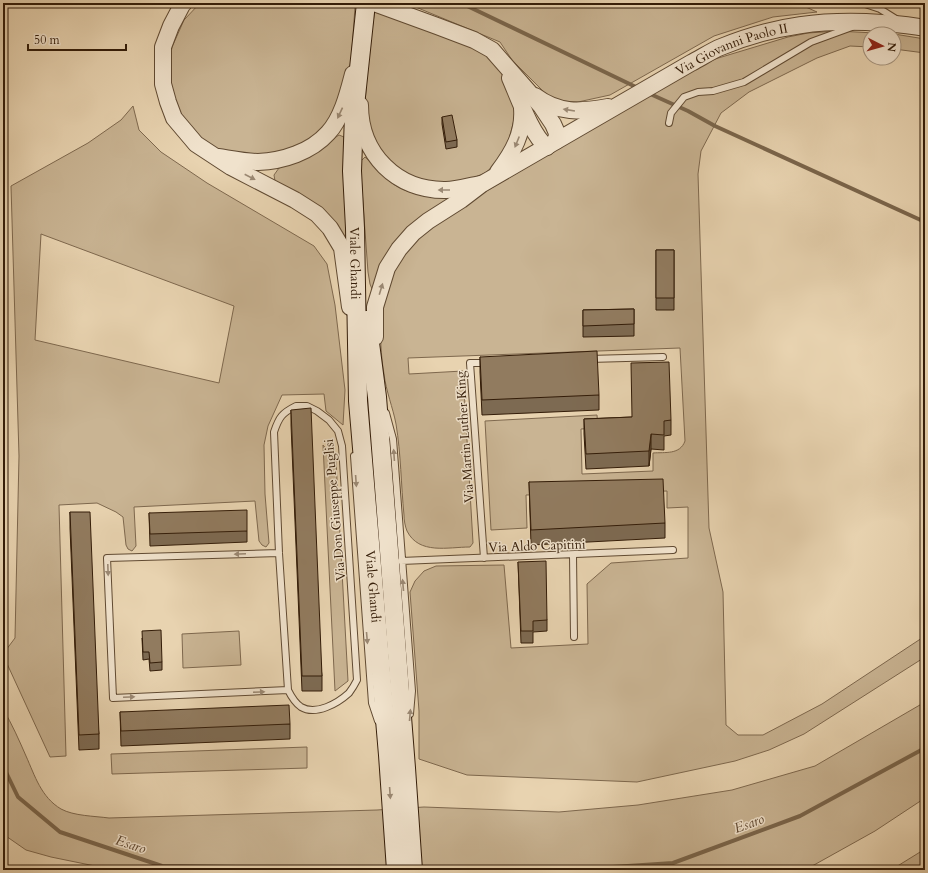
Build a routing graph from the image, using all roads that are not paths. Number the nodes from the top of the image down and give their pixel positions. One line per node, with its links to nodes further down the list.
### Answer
1 (184, 3): 13 (street)
2 (366, 3): 8 (main road)
3 (374, 3): 9 (street)
4 (862, 3): 6 (lane)
5 (868, 22): 6 (street, Via Giovanni Paolo II); 10 (street, Via Giovanni Paolo II); 11 (lane)
6 (905, 25): 7 (street, Via Giovanni Paolo II)
7 (925, 28)
8 (361, 49): 13 (street, one-way to 13); 14 (street, one-way to 8); 15 (main road)
9 (525, 98): 10 (street, one-way to 9); 12 (street); 14 (street, one-way to 14)
10 (621, 104): 12 (street, Via Giovanni Paolo II)
11 (669, 123)
12 (551, 144): 14 (street, Via Giovanni Paolo II)
13 (217, 157): 20 (street, one-way to 20)
14 (488, 180): 19 (street, one-way to 14)
15 (355, 228): 19 (main road, Viale Ghandi); 20 (main road, Viale Ghandi)
16 (663, 357): 17 (lane)
17 (586, 360)
18 (493, 362): 26 (lane, Via Martin Luther King)
19 (377, 397): 27 (lane, one-way to 19); 33 (main road, Viale Ghandi)
20 (358, 401): 21 (lane); 32 (main road, Viale Ghandi)
21 (353, 428)
22 (353, 450): 29 (lane, one-way to 29)
23 (673, 550): 25 (lane, Via Aldo Capitini)
24 (279, 553): 28 (lane, Via Don Giuseppe Puglisi); 31 (lane, Via Don Giuseppe Puglisi); 31 (lane, one-way to 31)
25 (573, 555): 26 (lane, Via Aldo Capitini); 30 (lane)
26 (484, 558): 27 (lane, Via Aldo Capitini)
27 (401, 561): 33 (lane, one-way to 27)
28 (352, 576): 29 (lane); 31 (lane, Via Don Giuseppe Puglisi)
29 (363, 576): 32 (lane, one-way to 32)
30 (574, 637)
31 (288, 690)
32 (388, 754): 34 (main road, Viale Ghandi, one-way to 34)
33 (406, 768): 35 (main road, Viale Ghandi)
34 (396, 870)
35 (413, 870)

